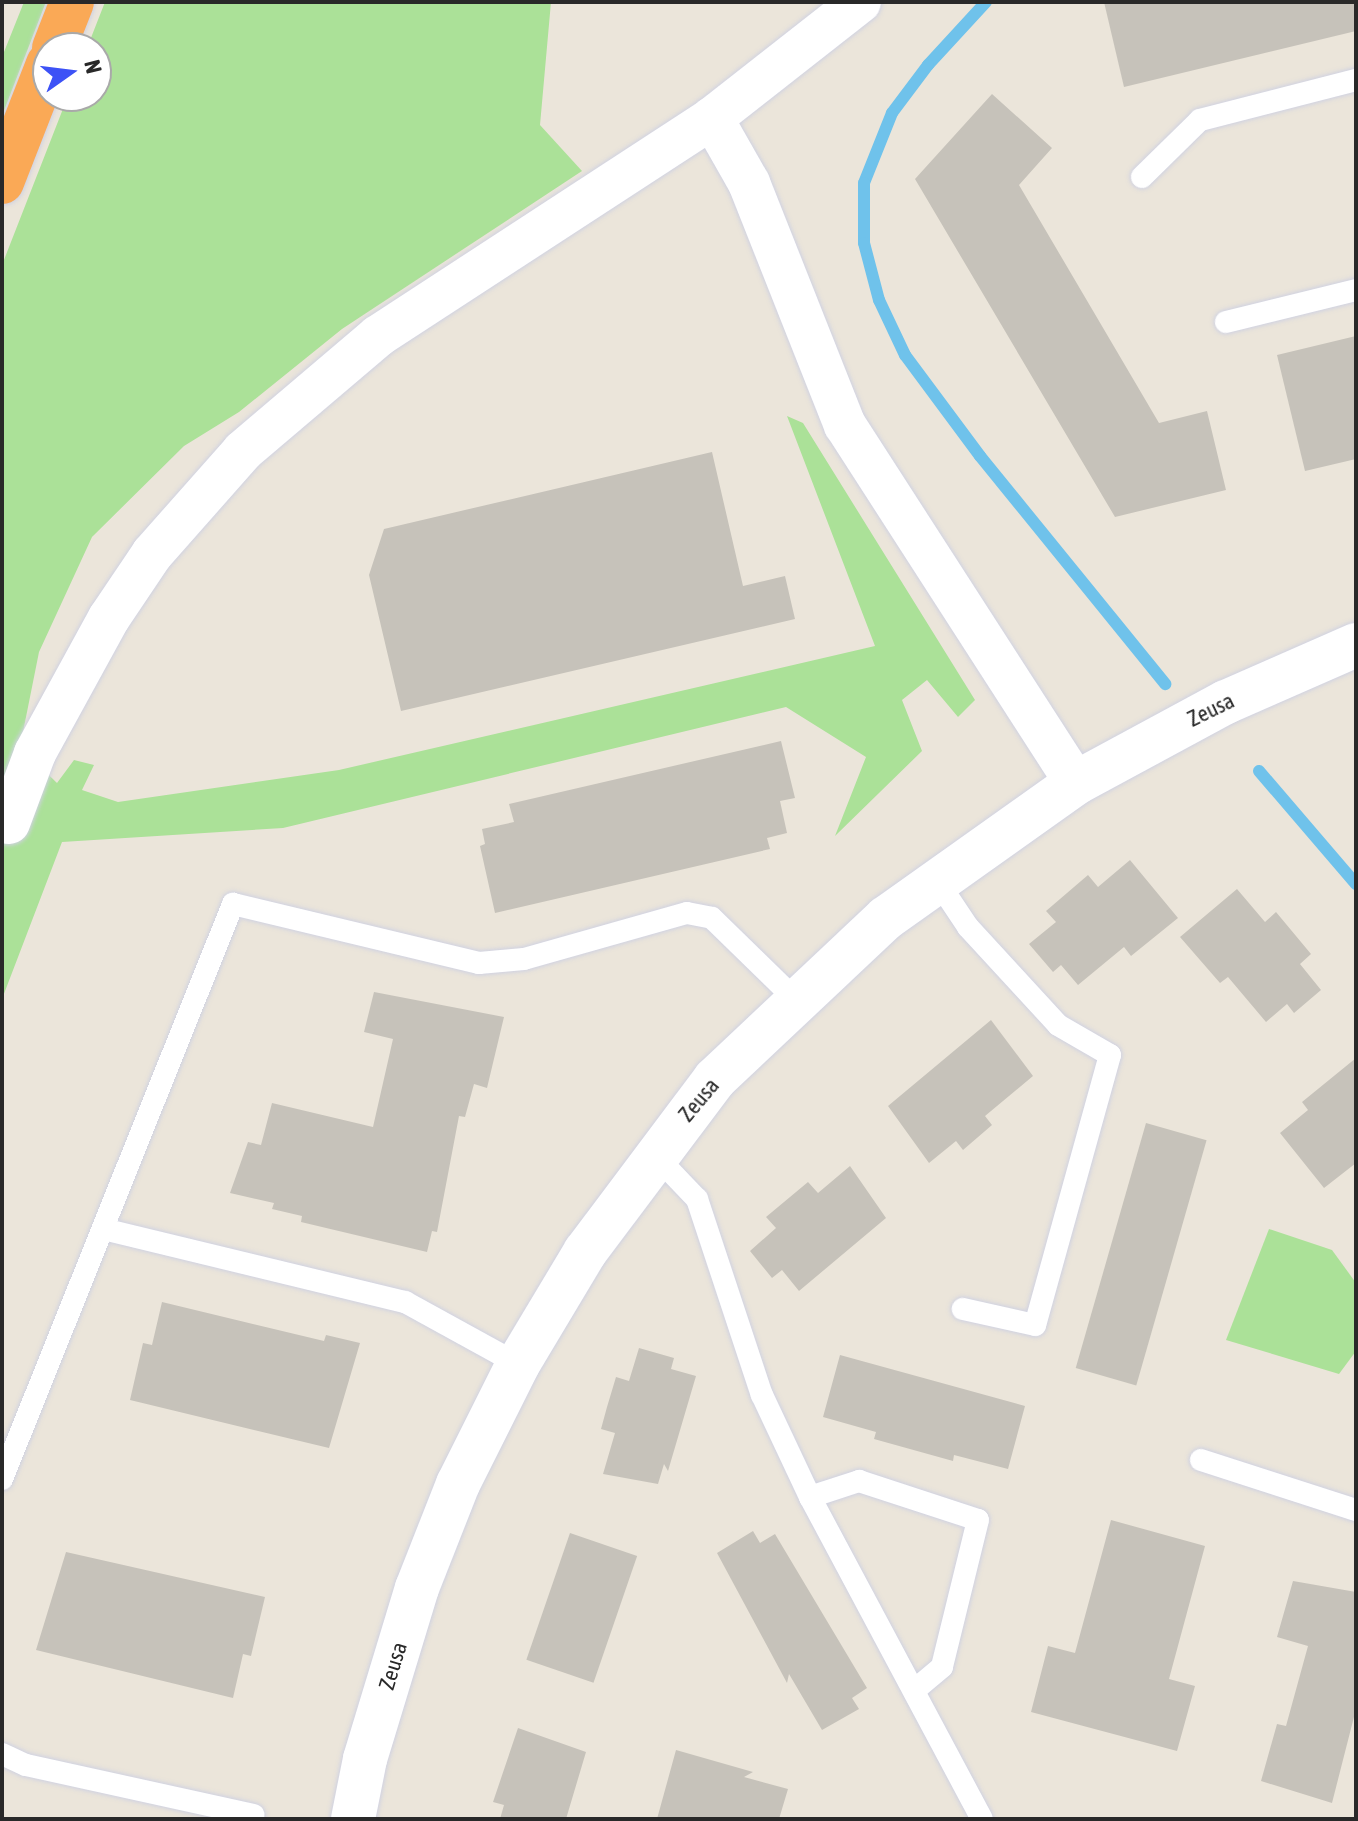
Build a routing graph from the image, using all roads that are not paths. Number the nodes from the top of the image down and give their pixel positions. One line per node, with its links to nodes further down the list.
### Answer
1 (72, 2): 3 (highway)
2 (860, 2): 6 (street)
3 (60, 32)
4 (1356, 80): 7 (lane)
5 (32, 105): 8 (highway)
6 (712, 118): 12 (street); 13 (street)
7 (1142, 177)
8 (2, 182)
9 (1356, 290): 10 (lane)
10 (1226, 322)
11 (1356, 645): 12 (street, Zeusa)
12 (1076, 783): 14 (street, Zeusa)
13 (9, 823)
14 (936, 879): 15 (street, Zeusa); 18 (lane)
15 (796, 1000): 16 (street, Zeusa); 17 (lane)
16 (654, 1154): 19 (street, Zeusa); 22 (lane)
17 (103, 1229): 19 (lane); 21 (lane)
18 (963, 1309)
19 (518, 1364): 27 (street, Zeusa)
20 (1201, 1460): 23 (lane)
21 (2, 1479)
22 (810, 1497): 24 (lane); 24 (lane)
23 (1356, 1510)
24 (915, 1690): 28 (lane)
25 (2, 1754): 26 (lane)
26 (254, 1815)
27 (353, 1819)
28 (982, 1819)

